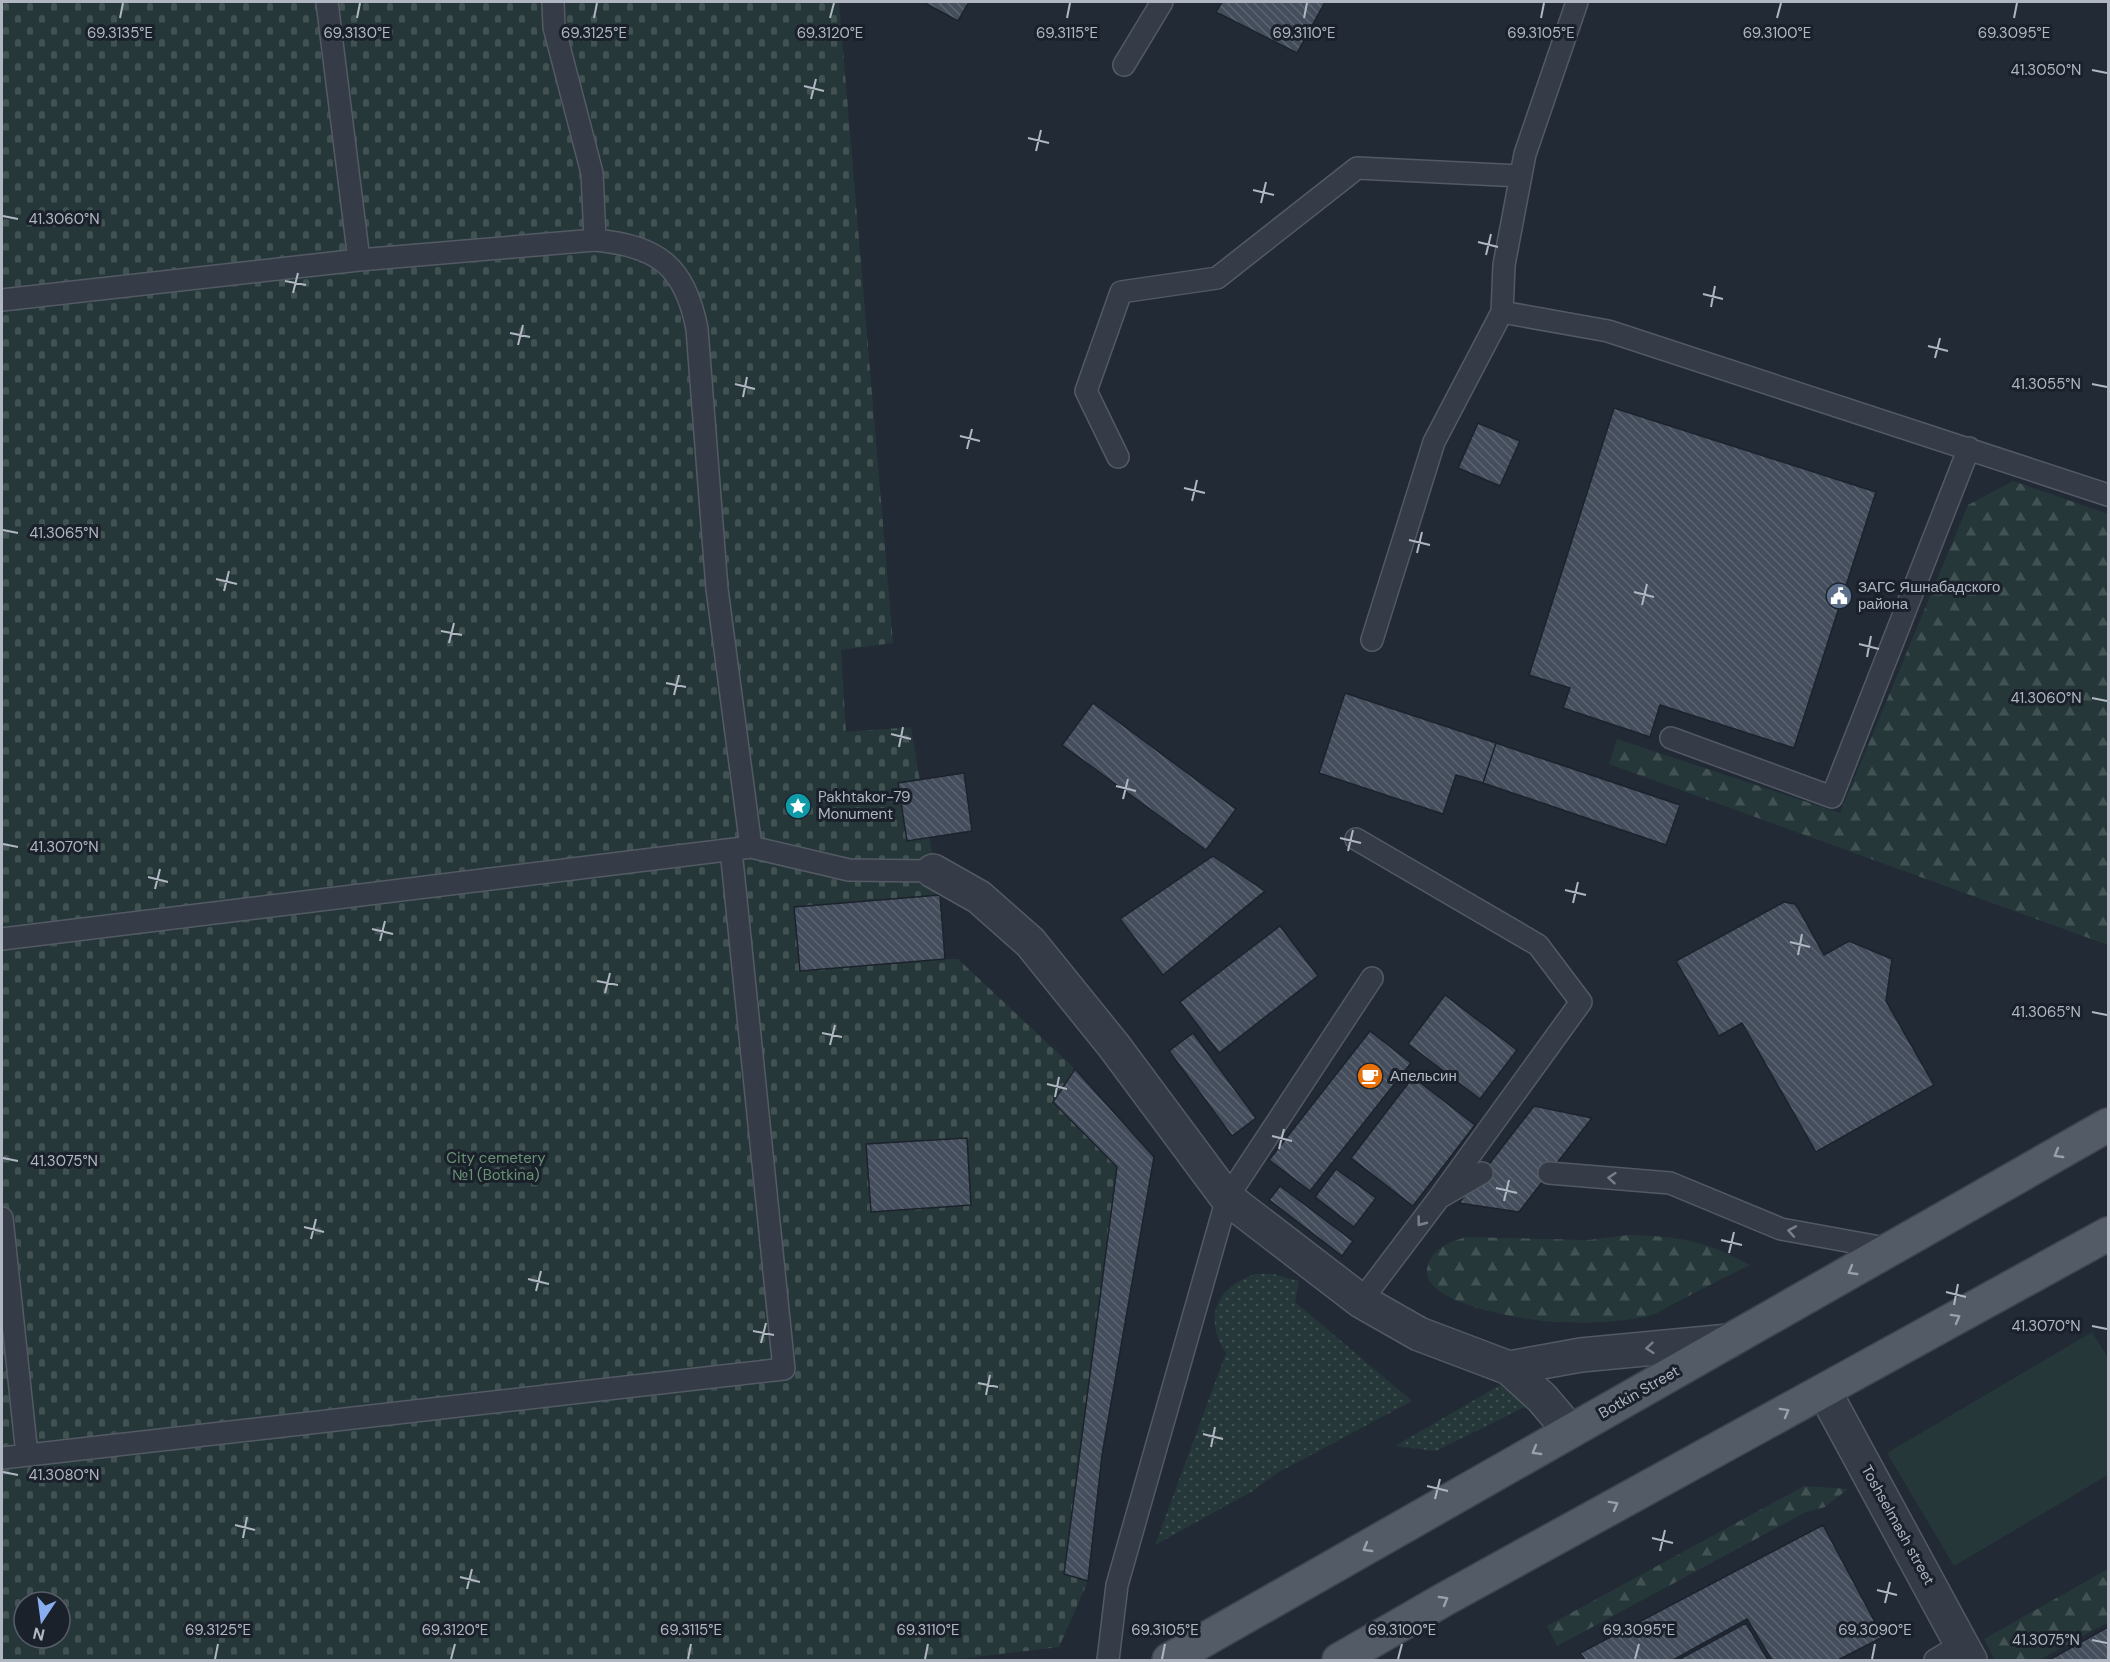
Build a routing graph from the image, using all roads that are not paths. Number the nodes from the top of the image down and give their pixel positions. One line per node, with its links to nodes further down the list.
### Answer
1 (327, 2): 8 (lane)
2 (553, 2): 7 (lane)
3 (1162, 2): 5 (lane)
4 (1577, 2): 6 (lane)
5 (1124, 65)
6 (1521, 176): 10 (lane); 12 (lane)
7 (595, 240): 8 (lane); 17 (lane)
8 (359, 260): 9 (lane)
9 (2, 300)
10 (1502, 312): 11 (lane); 14 (lane)
11 (1969, 448): 13 (lane); 15 (lane)
12 (1118, 457)
13 (2109, 495)
14 (1372, 640)
15 (1671, 738)
16 (1356, 839): 25 (lane)
17 (741, 849): 18 (lane); 19 (lane); 34 (lane)
18 (933, 871): 24 (street)
19 (2, 939)
20 (1372, 978): 24 (lane)
21 (2109, 1125): 28 (main road, Botkin Street, one-way to 28)
22 (1482, 1173): 25 (lane)
23 (1550, 1173): 28 (lane, one-way to 23)
24 (1227, 1198): 29 (street); 37 (lane)
25 (1439, 1198): 29 (lane, one-way to 29)
26 (2, 1218): 34 (lane)
27 (2109, 1234): 32 (main road, one-way to 27)
28 (1891, 1249): 30 (main road, Botkin Street, one-way to 30)
29 (1361, 1301): 31 (street)
30 (1730, 1341): 31 (street, one-way to 31); 33 (main road, Botkin Street)
31 (1509, 1368): 33 (street)
32 (1824, 1391): 36 (street, Toshselmash street); 39 (main road, one-way to 32)
33 (1570, 1431): 38 (main road, Botkin Street, one-way to 38)
34 (27, 1455): 35 (lane)
35 (2, 1458)
36 (1956, 1655)
37 (1108, 1660)
38 (1169, 1660)
39 (1339, 1660)

